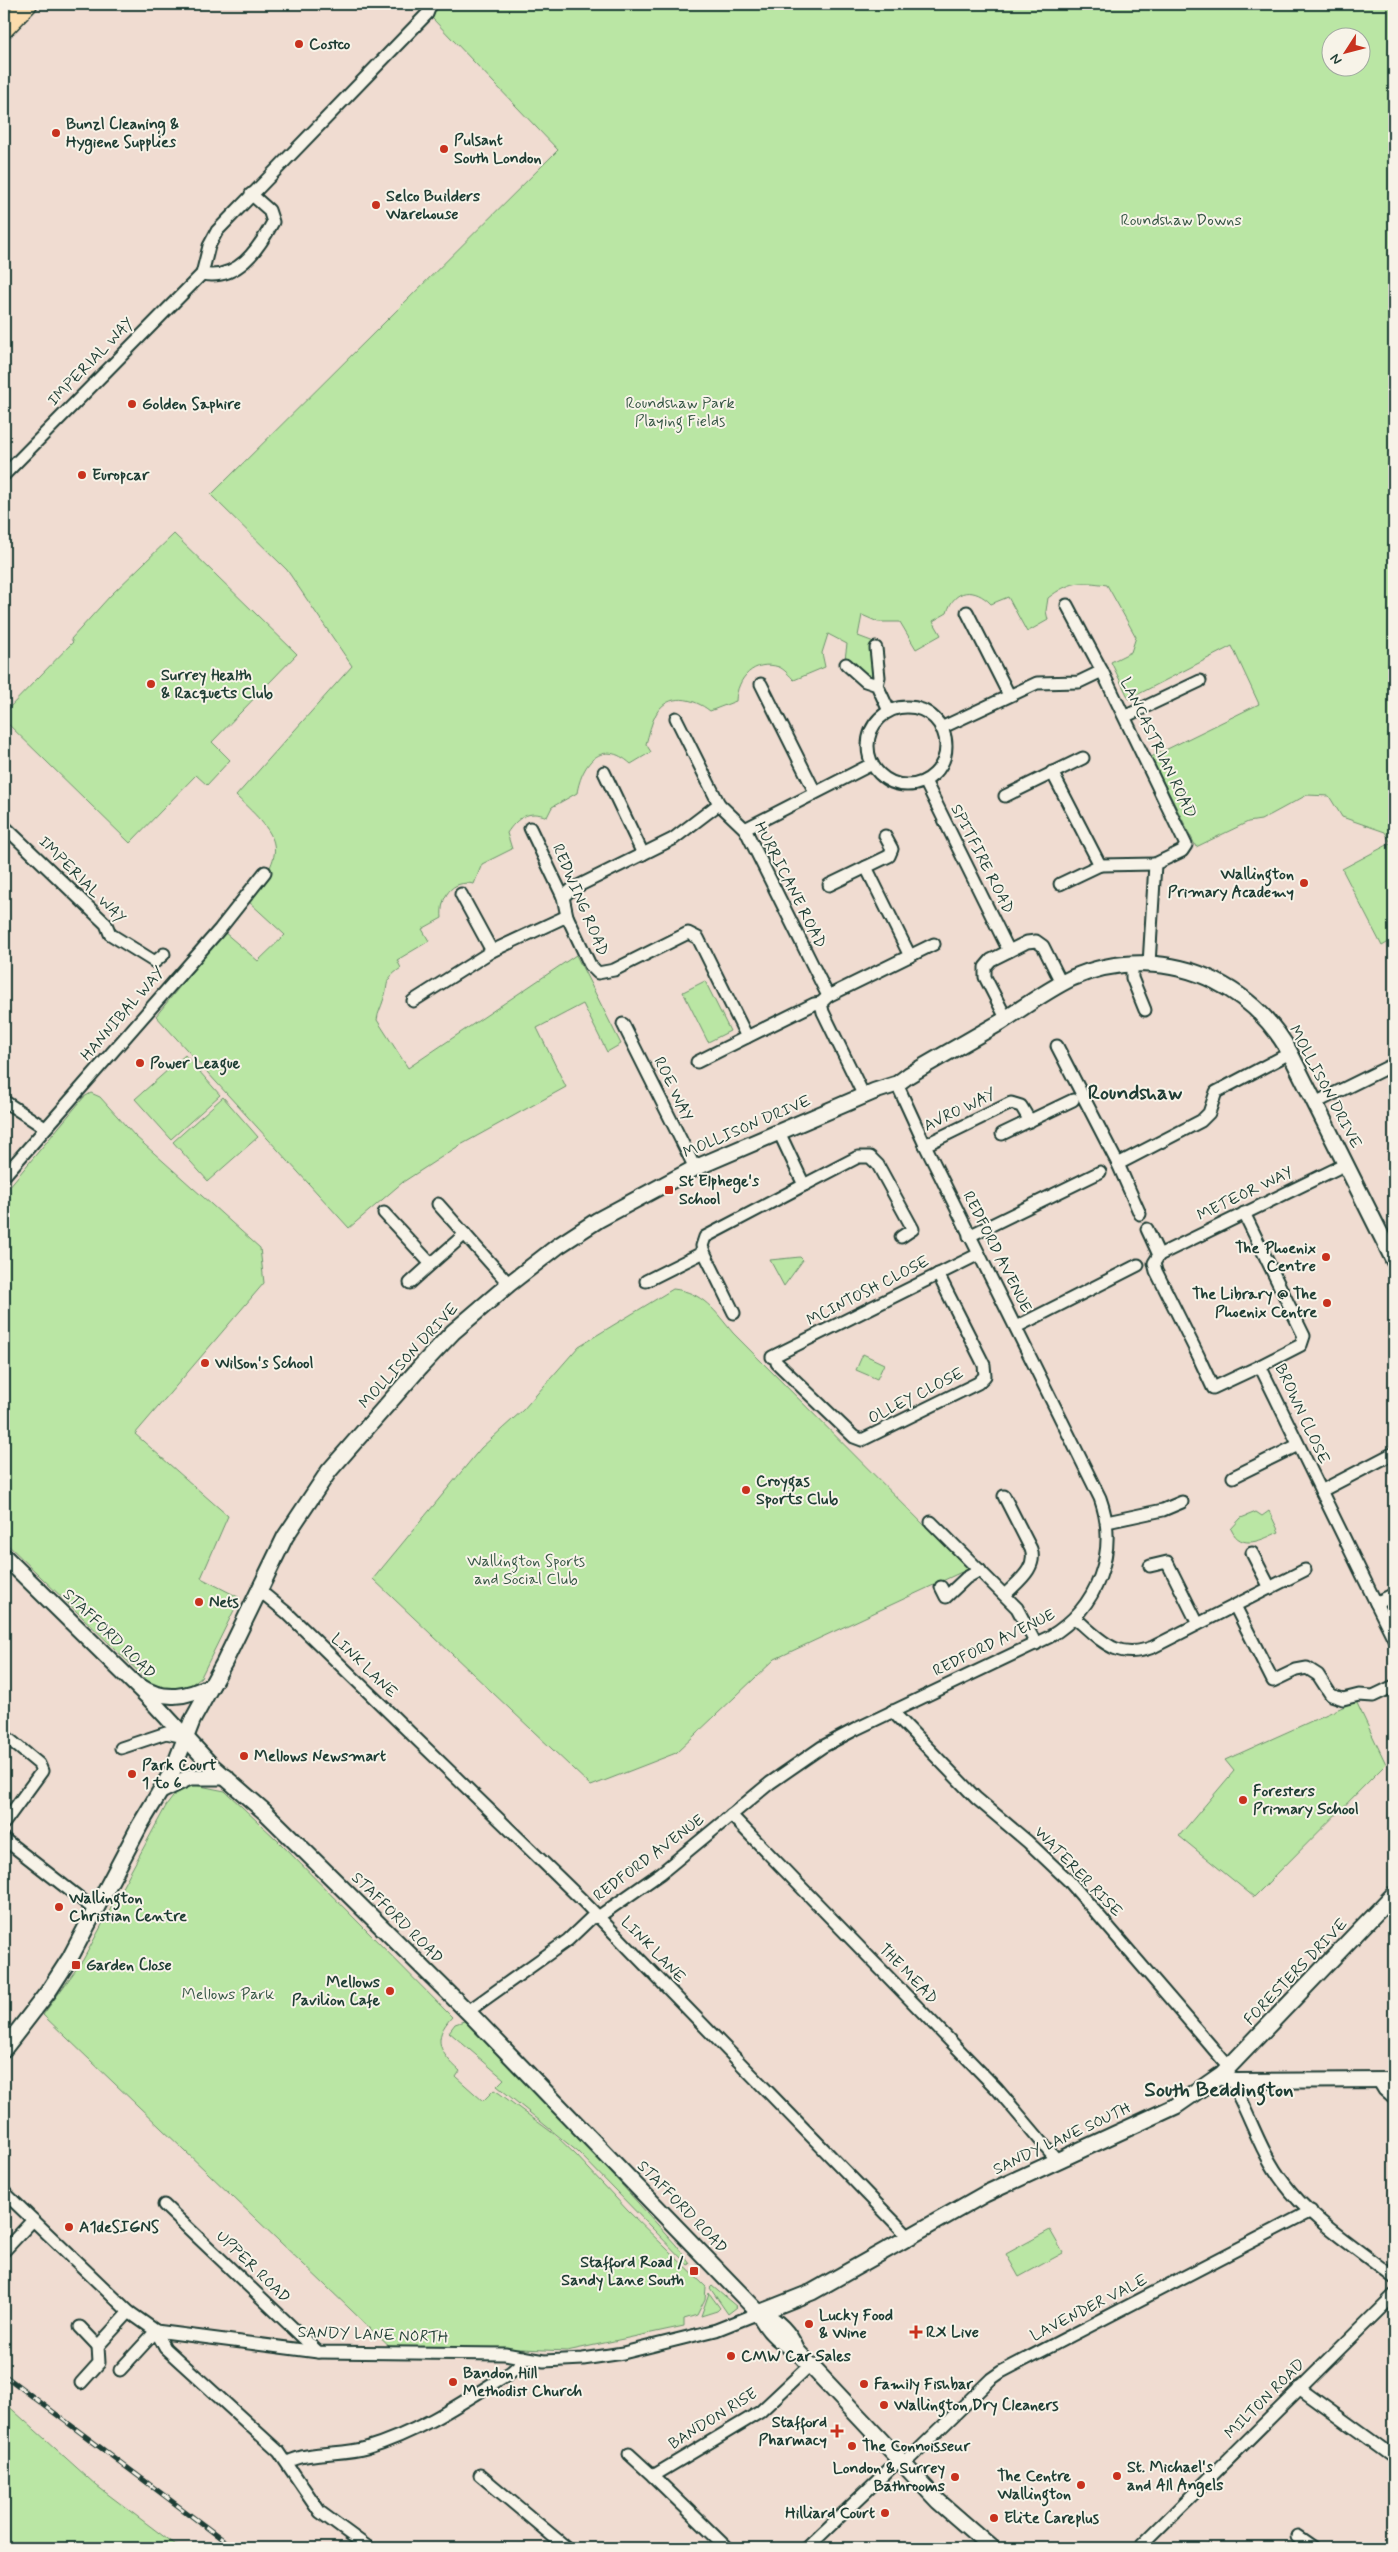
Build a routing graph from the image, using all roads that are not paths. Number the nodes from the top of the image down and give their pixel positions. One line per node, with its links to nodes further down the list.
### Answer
1 (28, 4): 3 (highway)
2 (431, 4): 4 (street)
3 (4, 29)
4 (251, 194): 5 (street); 5 (street)
5 (202, 274): 6 (street, IMPERIAL WAY)
6 (4, 475)
7 (1067, 605): 11 (street)
8 (967, 612): 15 (street)
9 (876, 648): 14 (street)
10 (846, 664): 14 (street)
11 (1102, 671): 15 (street, LANCASTRIAN ROAD); 17 (street, LANCASTRIAN ROAD)
12 (1200, 681): 17 (street)
13 (761, 684): 25 (street)
14 (877, 685): 16 (street)
15 (1008, 695): 19 (street, LANCASTRIAN ROAD)
16 (889, 711): 19 (street); 21 (street)
17 (1126, 716): 33 (street, LANCASTRIAN ROAD)
18 (676, 718): 27 (street, HURRICANE ROAD)
19 (941, 728): 24 (street)
20 (1082, 758): 23 (street)
21 (872, 764): 24 (street); 25 (street)
22 (604, 772): 32 (street)
23 (1052, 772): 26 (street); 34 (street)
24 (925, 781): 43 (street, SPITFIRE ROAD)
25 (815, 792): 30 (street)
26 (1005, 796)
27 (719, 804): 30 (street, HURRICANE ROAD); 32 (street)
28 (4, 826): 45 (street, IMPERIAL WAY)
29 (530, 828): 40 (street, REDWING ROAD)
30 (745, 829): 50 (street, HURRICANE ROAD)
31 (886, 836): 35 (street)
32 (643, 854): 40 (street)
33 (1155, 864): 34 (street); 48 (street)
34 (1100, 865): 37 (street)
35 (866, 867): 38 (street); 46 (street)
36 (265, 872): 66 (street, HANNIBAL WAY)
37 (1060, 884)
38 (829, 885)
39 (461, 894): 44 (street)
40 (563, 897): 41 (street, REDWING ROAD)
41 (567, 916): 44 (street); 55 (street, REDWING ROAD)
42 (934, 944): 46 (street)
43 (1009, 950): 49 (street); 53 (street)
44 (492, 951): 51 (street)
45 (164, 954)
46 (910, 956): 50 (street)
47 (1132, 964): 48 (main road, MOLLISON DRIVE); 49 (main road, MOLLISON DRIVE); 52 (street)
48 (1149, 964): 57 (main road, MOLLISON DRIVE)
49 (1062, 984): 53 (main road, MOLLISON DRIVE)
50 (825, 1000): 55 (street); 61 (street, HURRICANE ROAD)
51 (413, 1001)
52 (1144, 1010)
53 (1006, 1018): 60 (main road, MOLLISON DRIVE)
54 (623, 1024): 72 (street, ROE WAY)
55 (747, 1037): 58 (street)
56 (1057, 1046): 70 (street)
57 (1290, 1054): 64 (main road, MOLLISON DRIVE); 70 (street)
58 (697, 1062)
59 (1394, 1064): 64 (street)
60 (897, 1084): 61 (main road, MOLLISON DRIVE); 69 (street, REDFORD AVENUE)
61 (864, 1096): 67 (main road, MOLLISON DRIVE)
62 (1073, 1100): 65 (street)
63 (4, 1101): 66 (street)
64 (1315, 1103): 71 (main road, MOLLISON DRIVE)
65 (1030, 1121): 68 (street); 69 (street, AVRO WAY)
66 (45, 1128): 74 (street, HANNIBAL WAY)
67 (778, 1132): 72 (main road, MOLLISON DRIVE); 75 (street)
68 (1002, 1134)
69 (925, 1145): 82 (street, REDFORD AVENUE)
70 (1118, 1164): 79 (street)
71 (1346, 1164): 78 (street, METEOR WAY); 87 (main road, MOLLISON DRIVE)
72 (695, 1168): 93 (main road, MOLLISON DRIVE)
73 (1100, 1172): 82 (street)
74 (4, 1176)
75 (804, 1185): 83 (street); 84 (street)
76 (438, 1204): 81 (street)
77 (384, 1213): 88 (street)
78 (1244, 1213): 86 (street, METEOR WAY); 97 (street, BROWN CLOSE)
79 (1140, 1214)
80 (1147, 1229): 86 (street)
81 (465, 1234): 88 (street); 93 (street)
82 (969, 1236): 85 (street, REDFORD AVENUE)
83 (901, 1237)
84 (704, 1252): 91 (street); 94 (street)
85 (979, 1254): 90 (street, MCINTOSH CLOSE); 95 (street, REDFORD AVENUE)
86 (1159, 1255): 97 (street)
87 (1394, 1262)
88 (431, 1264): 92 (street)
89 (1138, 1265): 95 (street)
90 (938, 1274): 96 (street, MCINTOSH CLOSE); 96 (street, OLLEY CLOSE)
91 (646, 1281)
92 (410, 1283)
93 (509, 1284): 113 (main road, MOLLISON DRIVE)
94 (734, 1313)
95 (1016, 1327): 105 (street, REDFORD AVENUE)
96 (774, 1360)
97 (1260, 1366): 98 (street, BROWN CLOSE)
98 (1298, 1445): 100 (street); 101 (street, BROWN CLOSE)
99 (1394, 1453): 101 (street)
100 (1232, 1477)
101 (1321, 1491): 116 (street, BROWN CLOSE)
102 (1004, 1496): 115 (street)
103 (1182, 1502): 105 (street)
104 (931, 1522): 109 (street)
105 (1107, 1522): 118 (street, REDFORD AVENUE)
106 (1252, 1552): 112 (street)
107 (4, 1556): 122 (main road, STAFFORD ROAD)
108 (1150, 1566): 119 (street)
109 (980, 1570): 111 (street); 115 (street)
110 (1305, 1570): 112 (street)
111 (941, 1587)
112 (1270, 1588): 117 (street)
113 (259, 1590): 123 (main road, MOLLISON DRIVE); 136 (street, LINK LANE)
114 (1394, 1594): 116 (street)
115 (1005, 1595): 121 (street)
116 (1376, 1603): 120 (street, BROWN CLOSE)
117 (1235, 1606): 119 (street); 124 (street)
118 (1075, 1618): 119 (street); 121 (street, REDFORD AVENUE)
119 (1198, 1624)
120 (1394, 1639)
121 (1036, 1644): 125 (street, REDFORD AVENUE)
122 (127, 1677): 123 (street); 127 (main road, STAFFORD ROAD)
123 (213, 1684): 127 (main road, MOLLISON DRIVE)
124 (1394, 1686)
125 (892, 1711): 131 (street, REDFORD AVENUE); 139 (street, WATERER RISE)
126 (4, 1735): 132 (street)
127 (184, 1737): 128 (street); 129 (main road, STAFFORD ROAD); 130 (main road, MOLLISON DRIVE)
128 (121, 1748)
129 (226, 1776): 130 (main road); 137 (main road, STAFFORD ROAD)
130 (160, 1792): 135 (main road, MOLLISON DRIVE)
131 (731, 1815): 136 (street, REDFORD AVENUE); 143 (street, THE MEAD)
132 (4, 1823)
133 (4, 1839): 135 (street)
134 (1394, 1894): 139 (main road, FORESTERS DRIVE)
135 (95, 1910): 138 (main road, MOLLISON DRIVE)
136 (598, 1917): 137 (street, REDFORD AVENUE); 148 (street, LINK LANE)
137 (467, 2012): 154 (main road, STAFFORD ROAD)
138 (4, 2049)
139 (1229, 2074): 140 (street); 143 (main road, SANDY LANE SOUTH); 146 (street)
140 (1378, 2080): 141 (street); 142 (street)
141 (1394, 2080)
142 (1394, 2099)
143 (1057, 2160): 148 (main road, SANDY LANE SOUTH)
144 (4, 2192): 147 (street, SANDY LANE NORTH)
145 (164, 2205): 160 (street, UPPER ROAD)
146 (1311, 2211): 150 (street); 168 (street, LAVENDER VALE)
147 (33, 2220): 149 (street); 153 (street, SANDY LANE NORTH)
148 (908, 2236): 152 (main road, SANDY LANE SOUTH)
149 (4, 2251)
150 (1394, 2278)
151 (1394, 2294): 165 (street, MILTON ROAD)
152 (798, 2299): 154 (main road, SANDY LANE SOUTH); 156 (main road)
153 (129, 2312): 157 (street, SANDY LANE NORTH); 158 (street)
154 (759, 2313): 156 (main road, STAFFORD ROAD); 159 (main road, STAFFORD ROAD); 161 (street, SANDY LANE NORTH)
155 (80, 2328): 158 (street)
156 (783, 2329): 159 (main road, STAFFORD ROAD)
157 (156, 2330): 160 (street, SANDY LANE NORTH); 163 (street); 169 (street)
158 (98, 2346): 164 (street)
159 (797, 2351): 162 (main road, STAFFORD ROAD)
160 (318, 2352): 161 (street, SANDY LANE NORTH)
161 (523, 2357): 169 (street)
162 (810, 2365): 168 (main road, STAFFORD ROAD); 171 (street, BANDON RISE)
163 (120, 2370)
164 (80, 2383)
165 (1299, 2388): 167 (street); 178 (street, MILTON ROAD)
166 (629, 2454): 171 (street)
167 (1394, 2457)
168 (902, 2461): 176 (street, LAVENDER VALE); 177 (main road, STAFFORD ROAD)
169 (288, 2462): 173 (street)
170 (480, 2475): 174 (street)
171 (653, 2476): 175 (street)
172 (1297, 2536): 179 (street)
173 (369, 2548)
174 (567, 2548)
175 (727, 2548)
176 (807, 2548)
177 (992, 2548)
178 (1139, 2548)
179 (1313, 2548)

